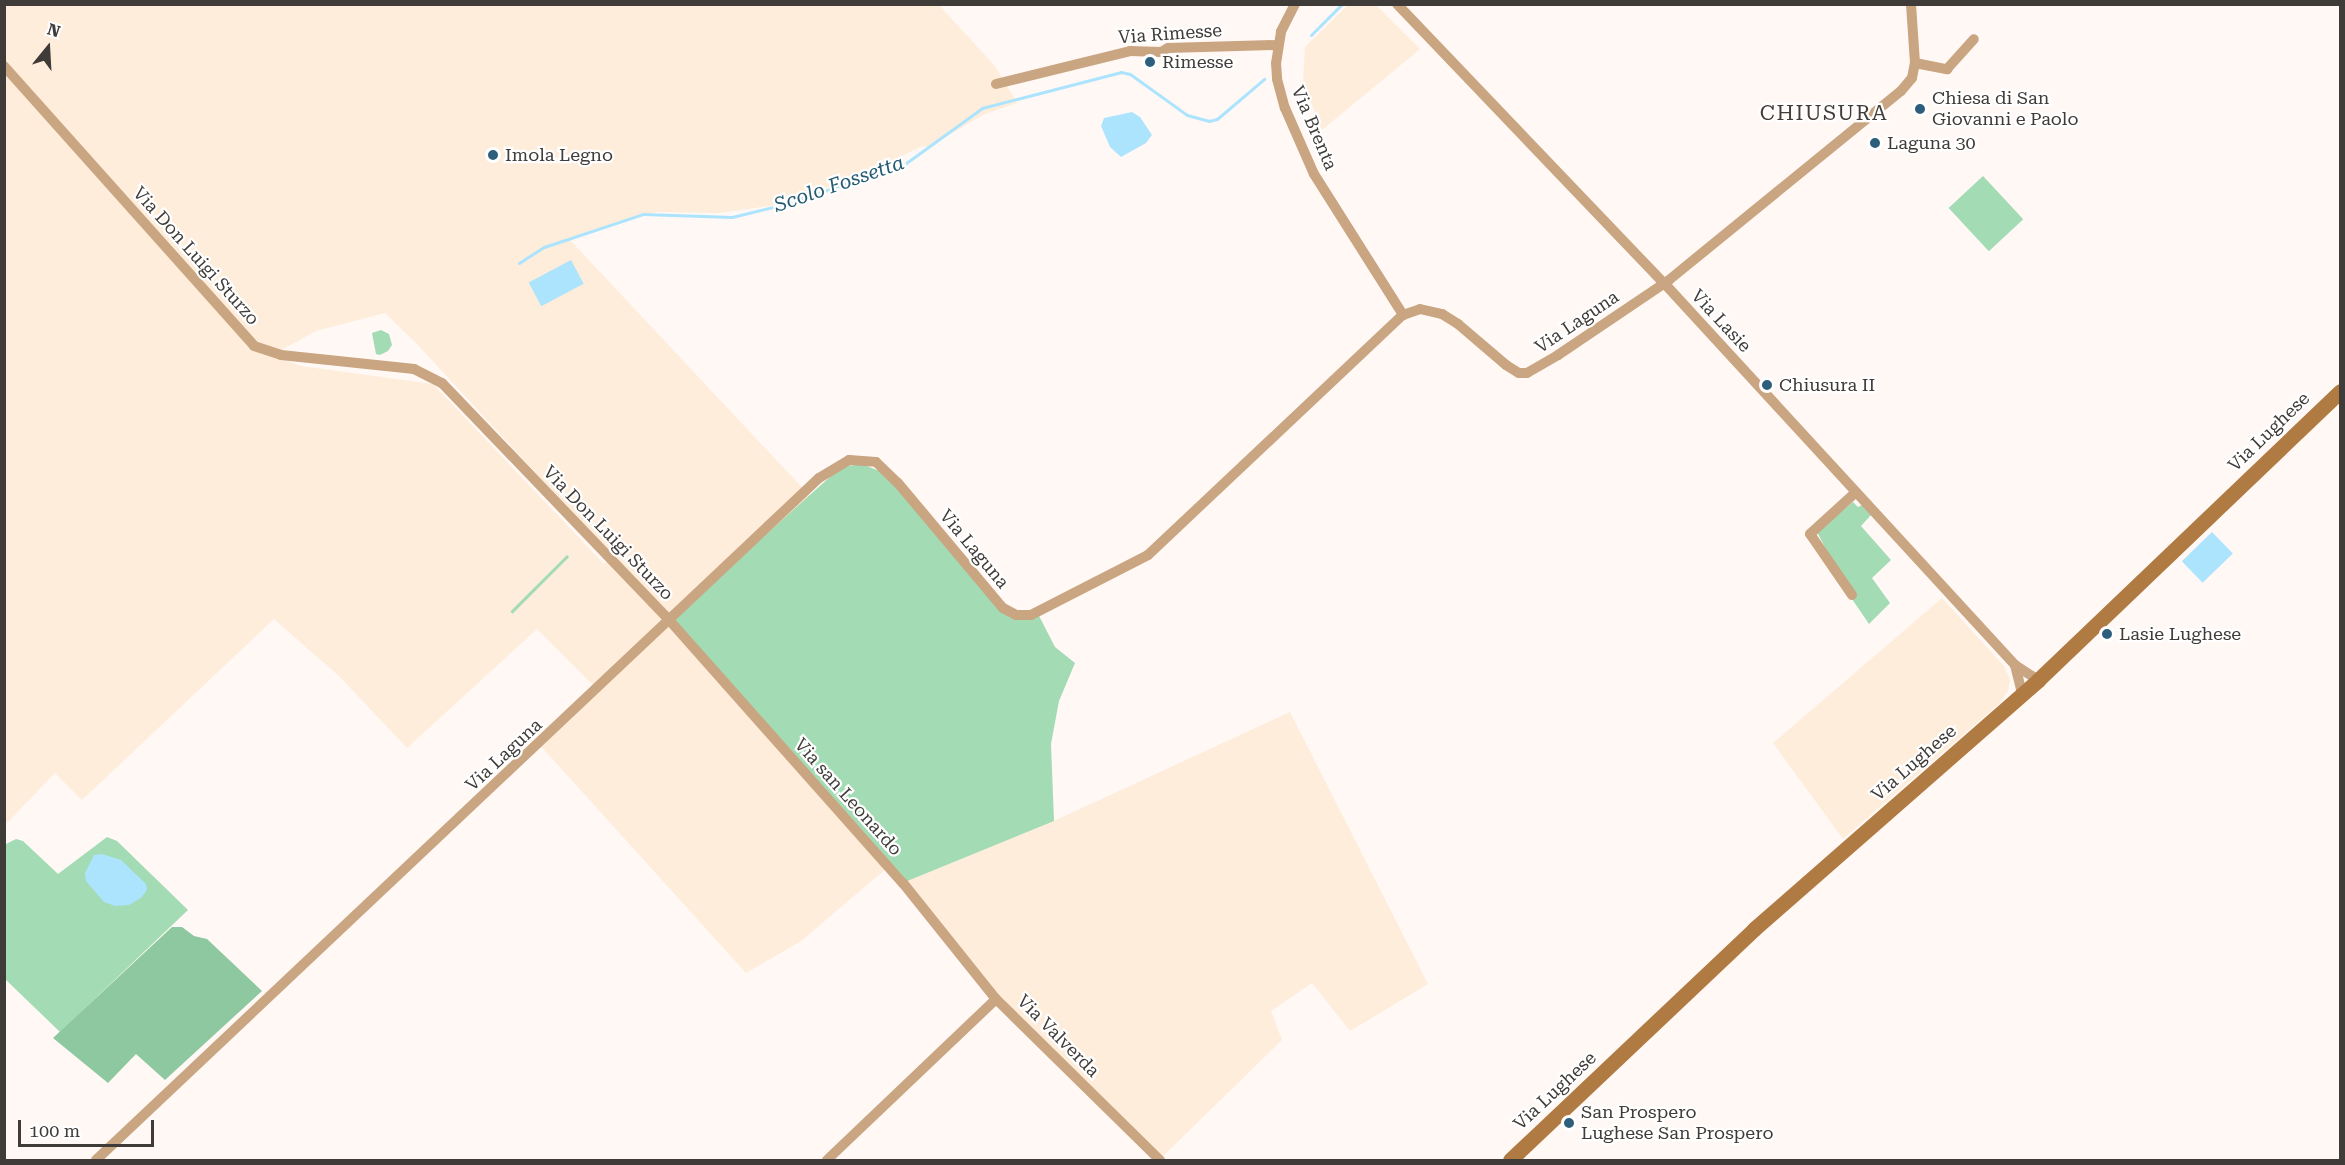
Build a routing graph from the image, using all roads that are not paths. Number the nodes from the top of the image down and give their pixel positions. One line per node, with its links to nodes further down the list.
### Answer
1 (1295, 4): 5 (street, Via Brenta)
2 (1396, 4): 9 (street, Via Lasie)
3 (1911, 4): 6 (street, Via Laguna)
4 (1974, 39): 6 (street)
5 (1278, 45): 8 (street, Via Rimesse); 10 (street, Via Brenta)
6 (1915, 63): 9 (street, Via Laguna)
7 (4, 66): 14 (street, Via Don Luigi Sturzo)
8 (996, 84)
9 (1664, 282): 10 (street, Via Laguna); 12 (street, Via Lasie)
10 (1403, 315): 14 (street, Via Laguna)
11 (2340, 391): 16 (main road, Via Lughese)
12 (1856, 492): 13 (street); 15 (street, Via Lasie)
13 (1852, 595)
14 (670, 621): 18 (street, Via san Leonardo); 19 (street, Via Laguna)
15 (2015, 665): 16 (street, Via Lasie); 17 (street, Via Lasie)
16 (2038, 680): 17 (main road, Via Lughese)
17 (2022, 694): 22 (main road, Via Lughese)
18 (996, 999): 20 (street, Via Valverda); 21 (street, Via Valverda)
19 (96, 1161)
20 (827, 1161)
21 (1160, 1161)
22 (1510, 1161)

